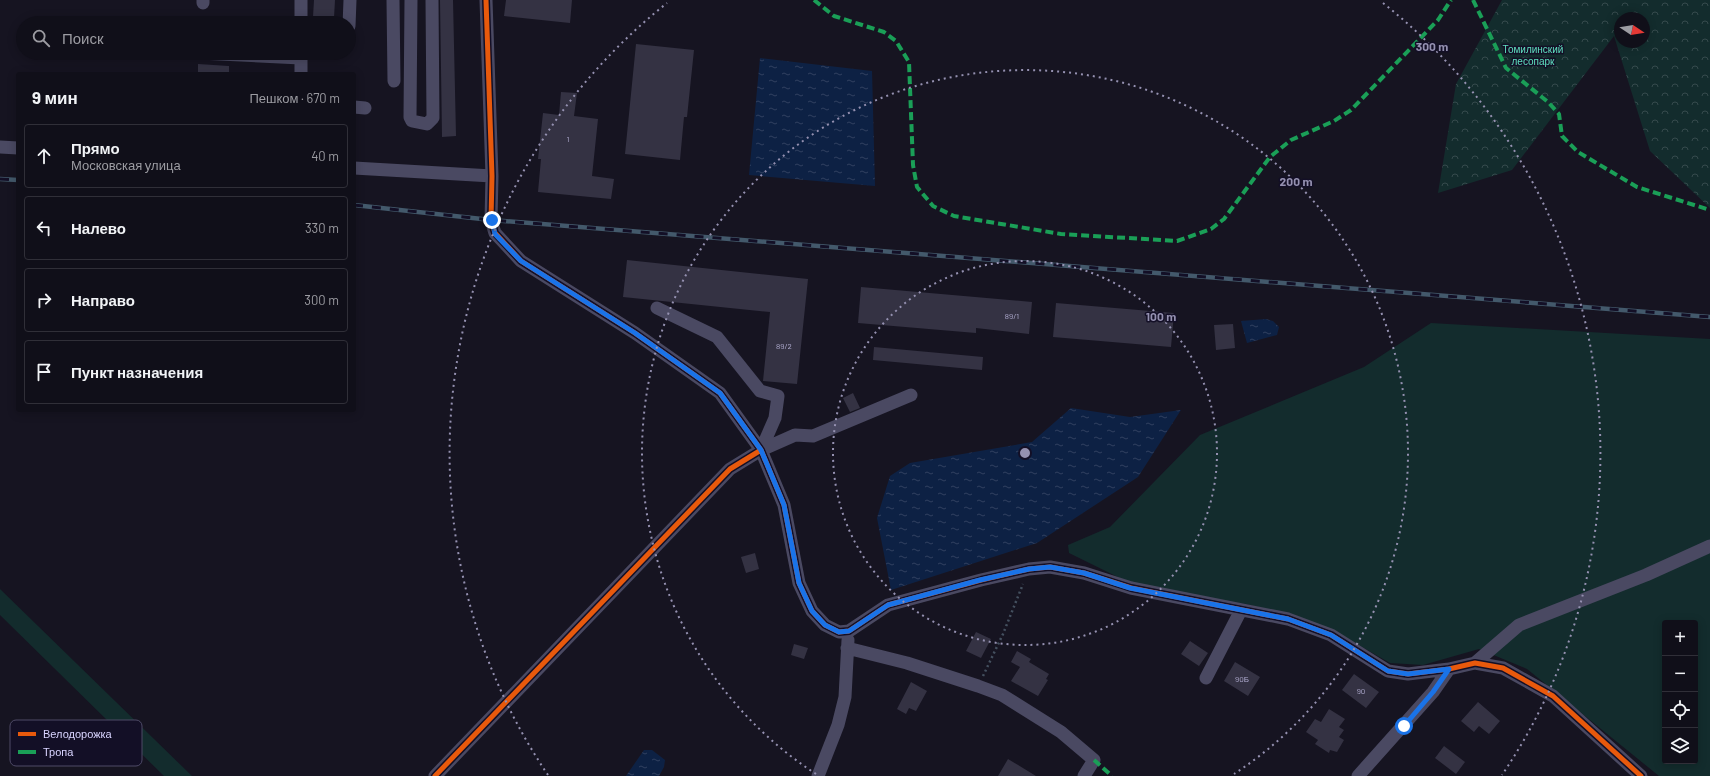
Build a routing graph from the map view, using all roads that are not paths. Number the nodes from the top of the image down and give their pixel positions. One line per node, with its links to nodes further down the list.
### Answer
1 (301, 0): 7 (street)
2 (350, 0): 8 (street)
3 (394, 0): 11 (street)
4 (411, 0): 5 (street)
5 (432, 0)
6 (486, 0): 15 (street)
7 (301, 16)
8 (349, 16)
9 (301, 60): 10 (street)
10 (301, 72)
11 (394, 82)
12 (0, 147): 13 (street)
13 (16, 148)
14 (356, 168): 15 (street)
15 (492, 176): 18 (street)
16 (657, 308): 18 (street)
17 (911, 395): 18 (street)
18 (761, 450): 21 (street); 26 (street)
19 (1710, 546): 23 (street)
20 (1241, 610): 21 (street); 24 (street); 25 (street)
21 (849, 631): 22 (street)
22 (847, 648): 27 (street); 28 (street)
23 (1476, 663): 24 (street); 30 (street)
24 (1449, 669): 29 (street)
25 (1206, 678)
26 (435, 776)
27 (818, 776)
28 (1084, 776)
29 (1358, 776)
30 (1641, 776)

